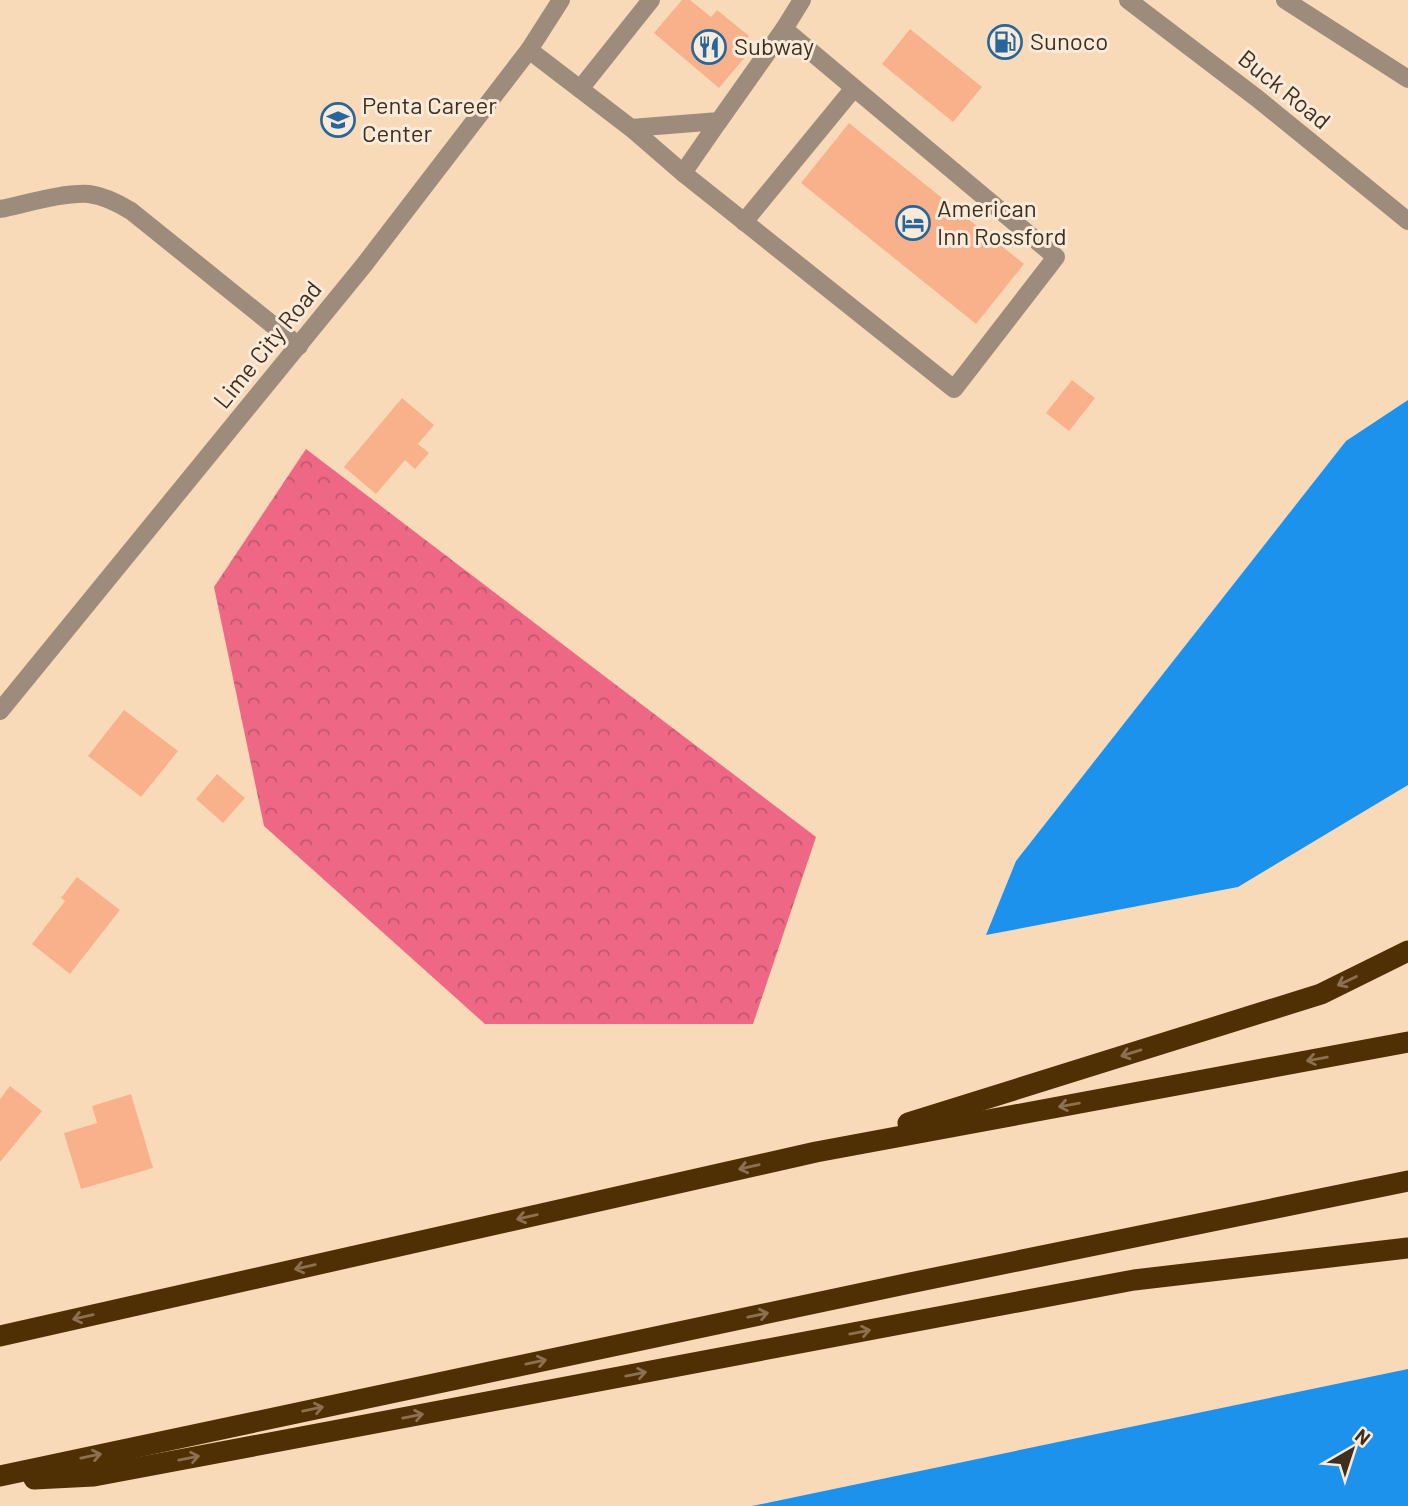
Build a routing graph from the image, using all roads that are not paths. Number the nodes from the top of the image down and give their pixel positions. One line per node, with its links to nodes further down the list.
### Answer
1 (561, 0): 7 (street, Lime City Road)
2 (651, 0): 10 (street)
3 (803, 0): 6 (street)
4 (1284, 0): 8 (street)
5 (1138, 3): 15 (street, Buck Road)
6 (784, 29): 9 (street); 11 (street)
7 (529, 50): 10 (street); 17 (street, Lime City Road)
8 (1408, 79)
9 (854, 88): 16 (street); 16 (street)
10 (580, 89): 12 (street)
11 (719, 121): 12 (street); 13 (street)
12 (631, 128): 13 (street)
13 (683, 173): 16 (street)
14 (0, 209): 17 (street)
15 (1408, 221)
16 (744, 222)
17 (299, 346): 18 (street, Lime City Road)
18 (0, 711)
19 (1408, 951): 21 (highway, one-way to 21)
20 (1408, 1042): 21 (highway, one-way to 21)
21 (816, 1152): 24 (highway, one-way to 24)
22 (1408, 1181): 25 (highway, one-way to 22)
23 (1408, 1248): 25 (highway, one-way to 23)
24 (0, 1336)
25 (0, 1478)

